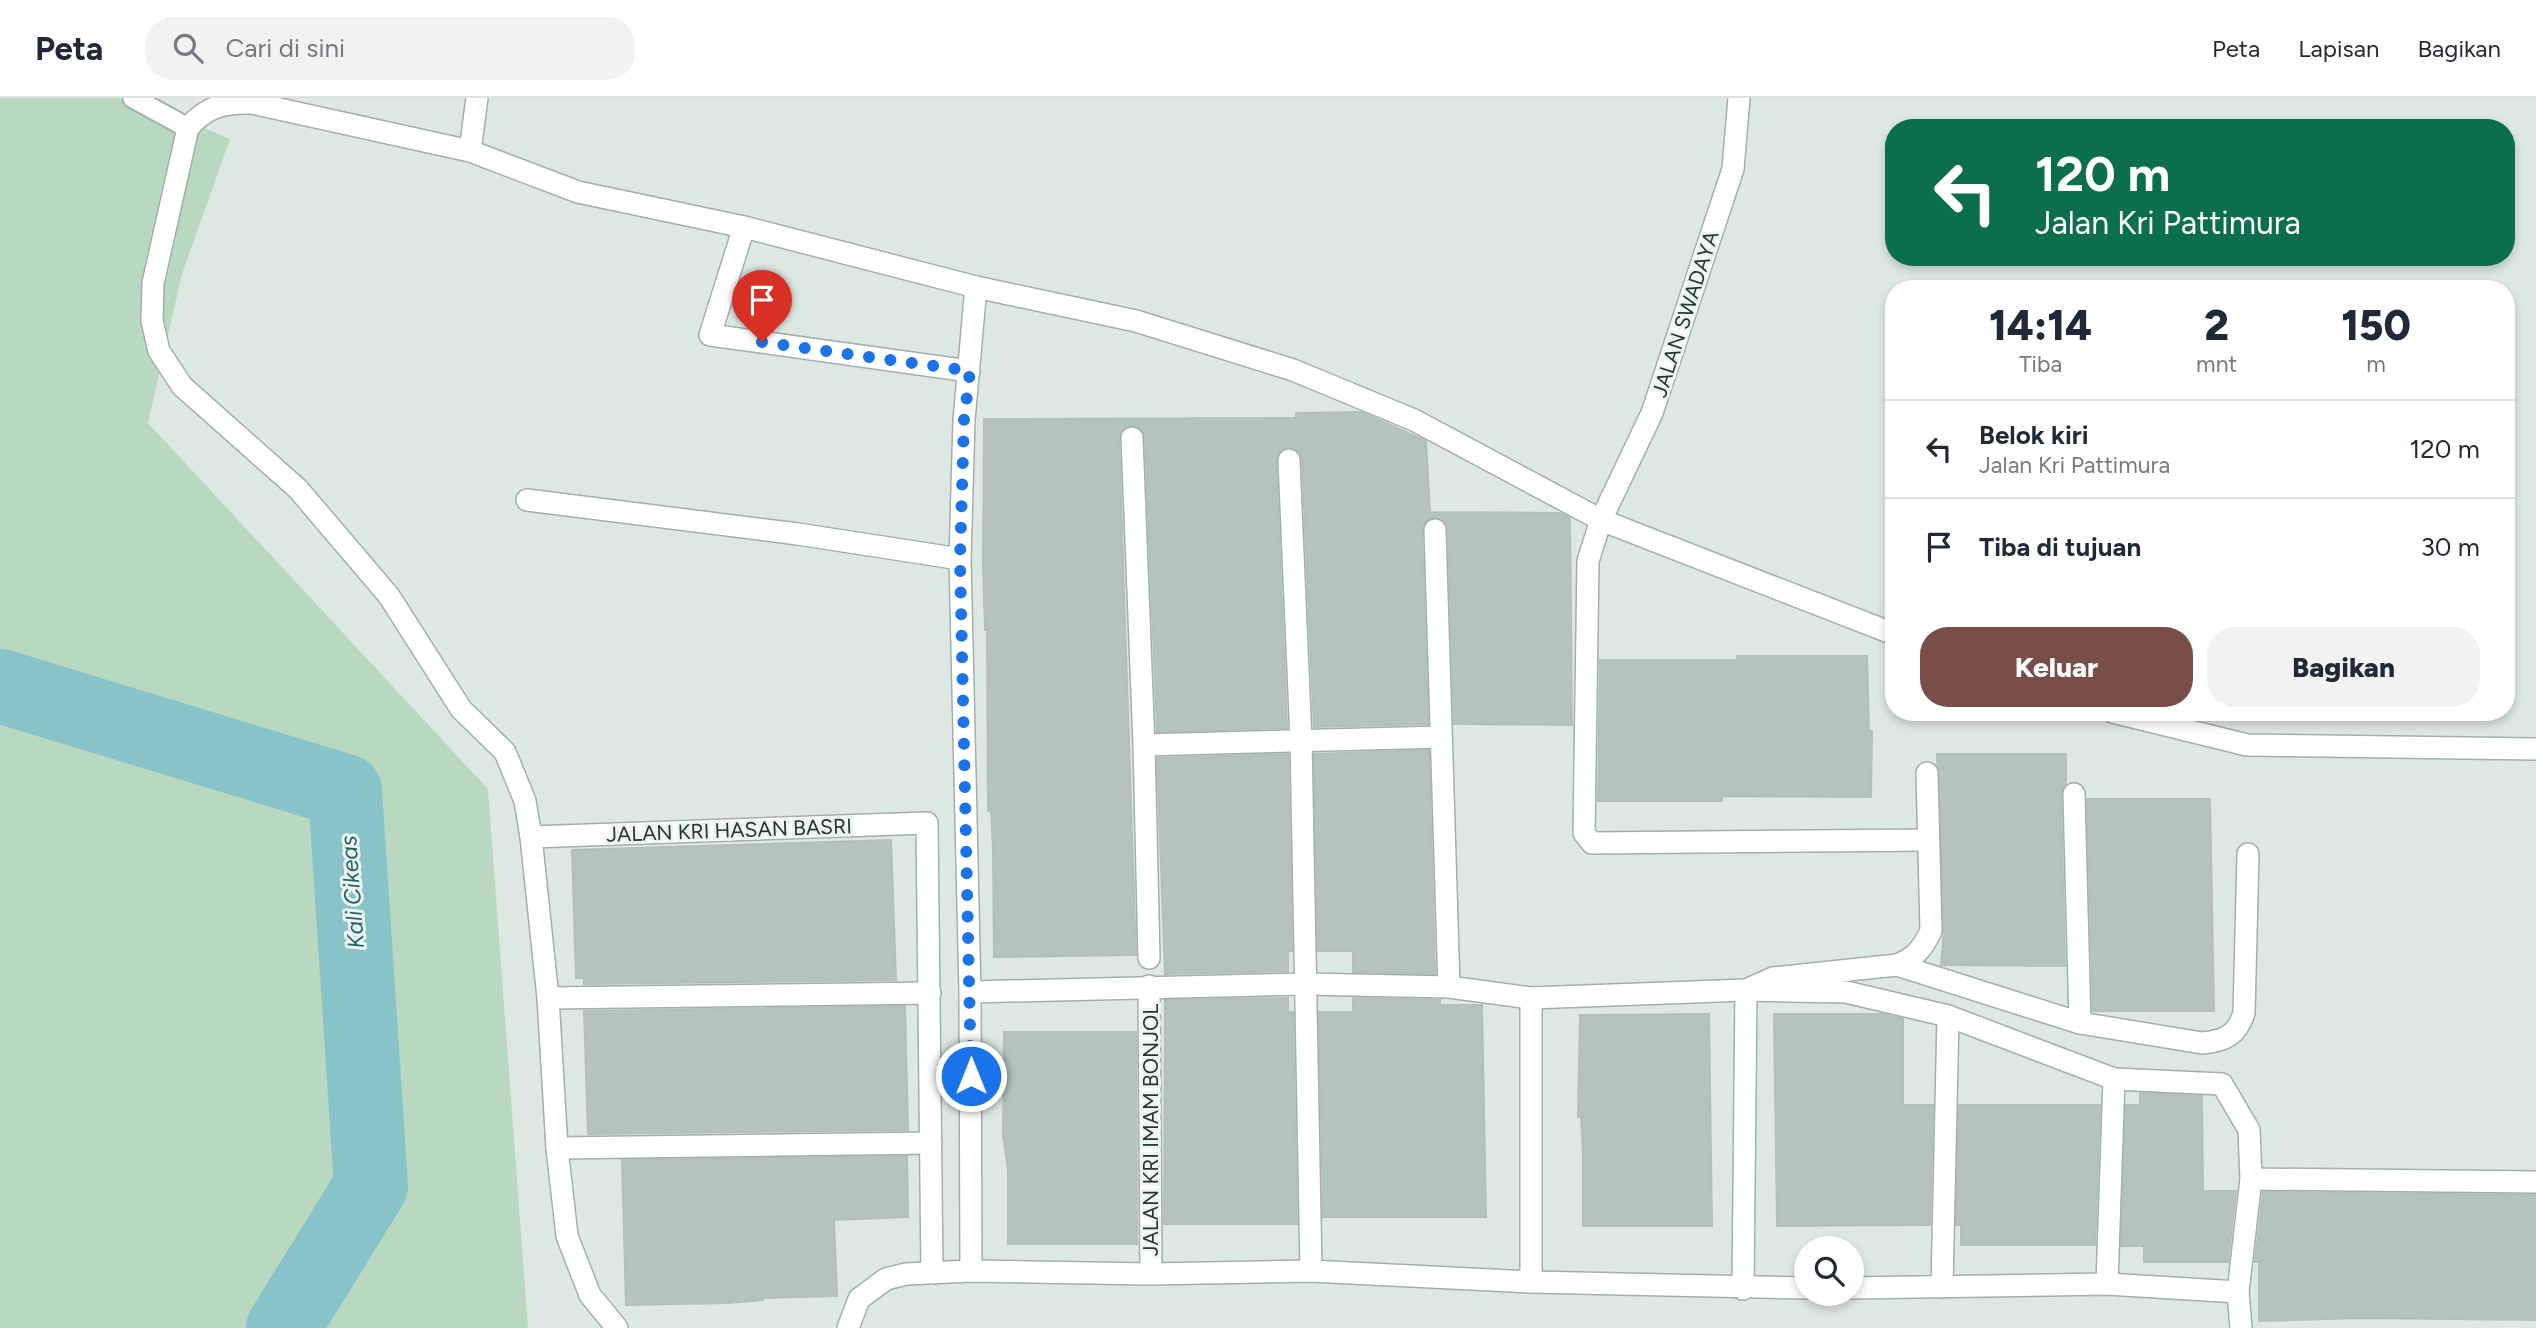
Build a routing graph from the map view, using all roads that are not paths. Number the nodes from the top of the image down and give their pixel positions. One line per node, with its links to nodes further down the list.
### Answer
1 (133, 98): 4 (lane)
2 (477, 98): 5 (street)
3 (1739, 98): 12 (street, JALAN SWADAYA)
4 (188, 128): 5 (street); 23 (street)
5 (470, 151): 6 (street)
6 (744, 227): 7 (street); 8 (street)
7 (976, 287): 8 (street); 12 (street)
8 (970, 371): 14 (street)
9 (1132, 438): 19 (street)
10 (1289, 460): 18 (street)
11 (527, 500): 14 (street)
12 (1601, 520): 15 (street); 24 (street, JALAN SWADAYA)
13 (1435, 530): 17 (street)
14 (960, 559): 32 (street)
15 (1885, 630)
16 (2150, 721): 20 (street)
17 (1441, 737): 18 (street); 30 (street)
18 (1301, 740): 19 (street); 28 (street)
19 (1144, 745): 26 (street)
20 (2536, 749)
21 (1927, 773): 24 (street)
22 (2074, 794): 37 (street)
23 (531, 837): 33 (street, JALAN KRI HASAN BASRI); 34 (street)
24 (1928, 840): 27 (street)
25 (2248, 854): 37 (street)
26 (1149, 958)
27 (1897, 965): 31 (street); 37 (street)
28 (1306, 984): 29 (street); 30 (street); 44 (street)
29 (1149, 986): 32 (street); 46 (street, JALAN KRI IMAM BONJOL)
30 (1449, 987): 35 (street)
31 (1746, 990): 35 (street); 36 (street); 52 (street)
32 (970, 992): 43 (street)
33 (930, 993): 34 (street); 39 (street)
34 (548, 998): 40 (street)
35 (1531, 998): 47 (street)
36 (1948, 1016): 38 (street); 49 (street)
37 (2080, 1023)
38 (2114, 1079): 41 (street); 48 (street)
39 (931, 1143): 40 (street); 45 (street)
40 (557, 1148): 54 (street)
41 (2251, 1179): 42 (street); 53 (street)
42 (2536, 1182)
43 (971, 1271): 45 (street); 46 (street)
44 (1311, 1271): 46 (street); 47 (street)
45 (932, 1273): 55 (street)
46 (1151, 1274)
47 (1531, 1282): 52 (street)
48 (2106, 1284): 49 (street); 53 (street)
49 (1942, 1287): 51 (street)
50 (1794, 1288): 52 (street)
51 (1864, 1288)
52 (1742, 1289)
53 (2238, 1292): 56 (street)
54 (617, 1328)
55 (848, 1328)
56 (2241, 1328)

